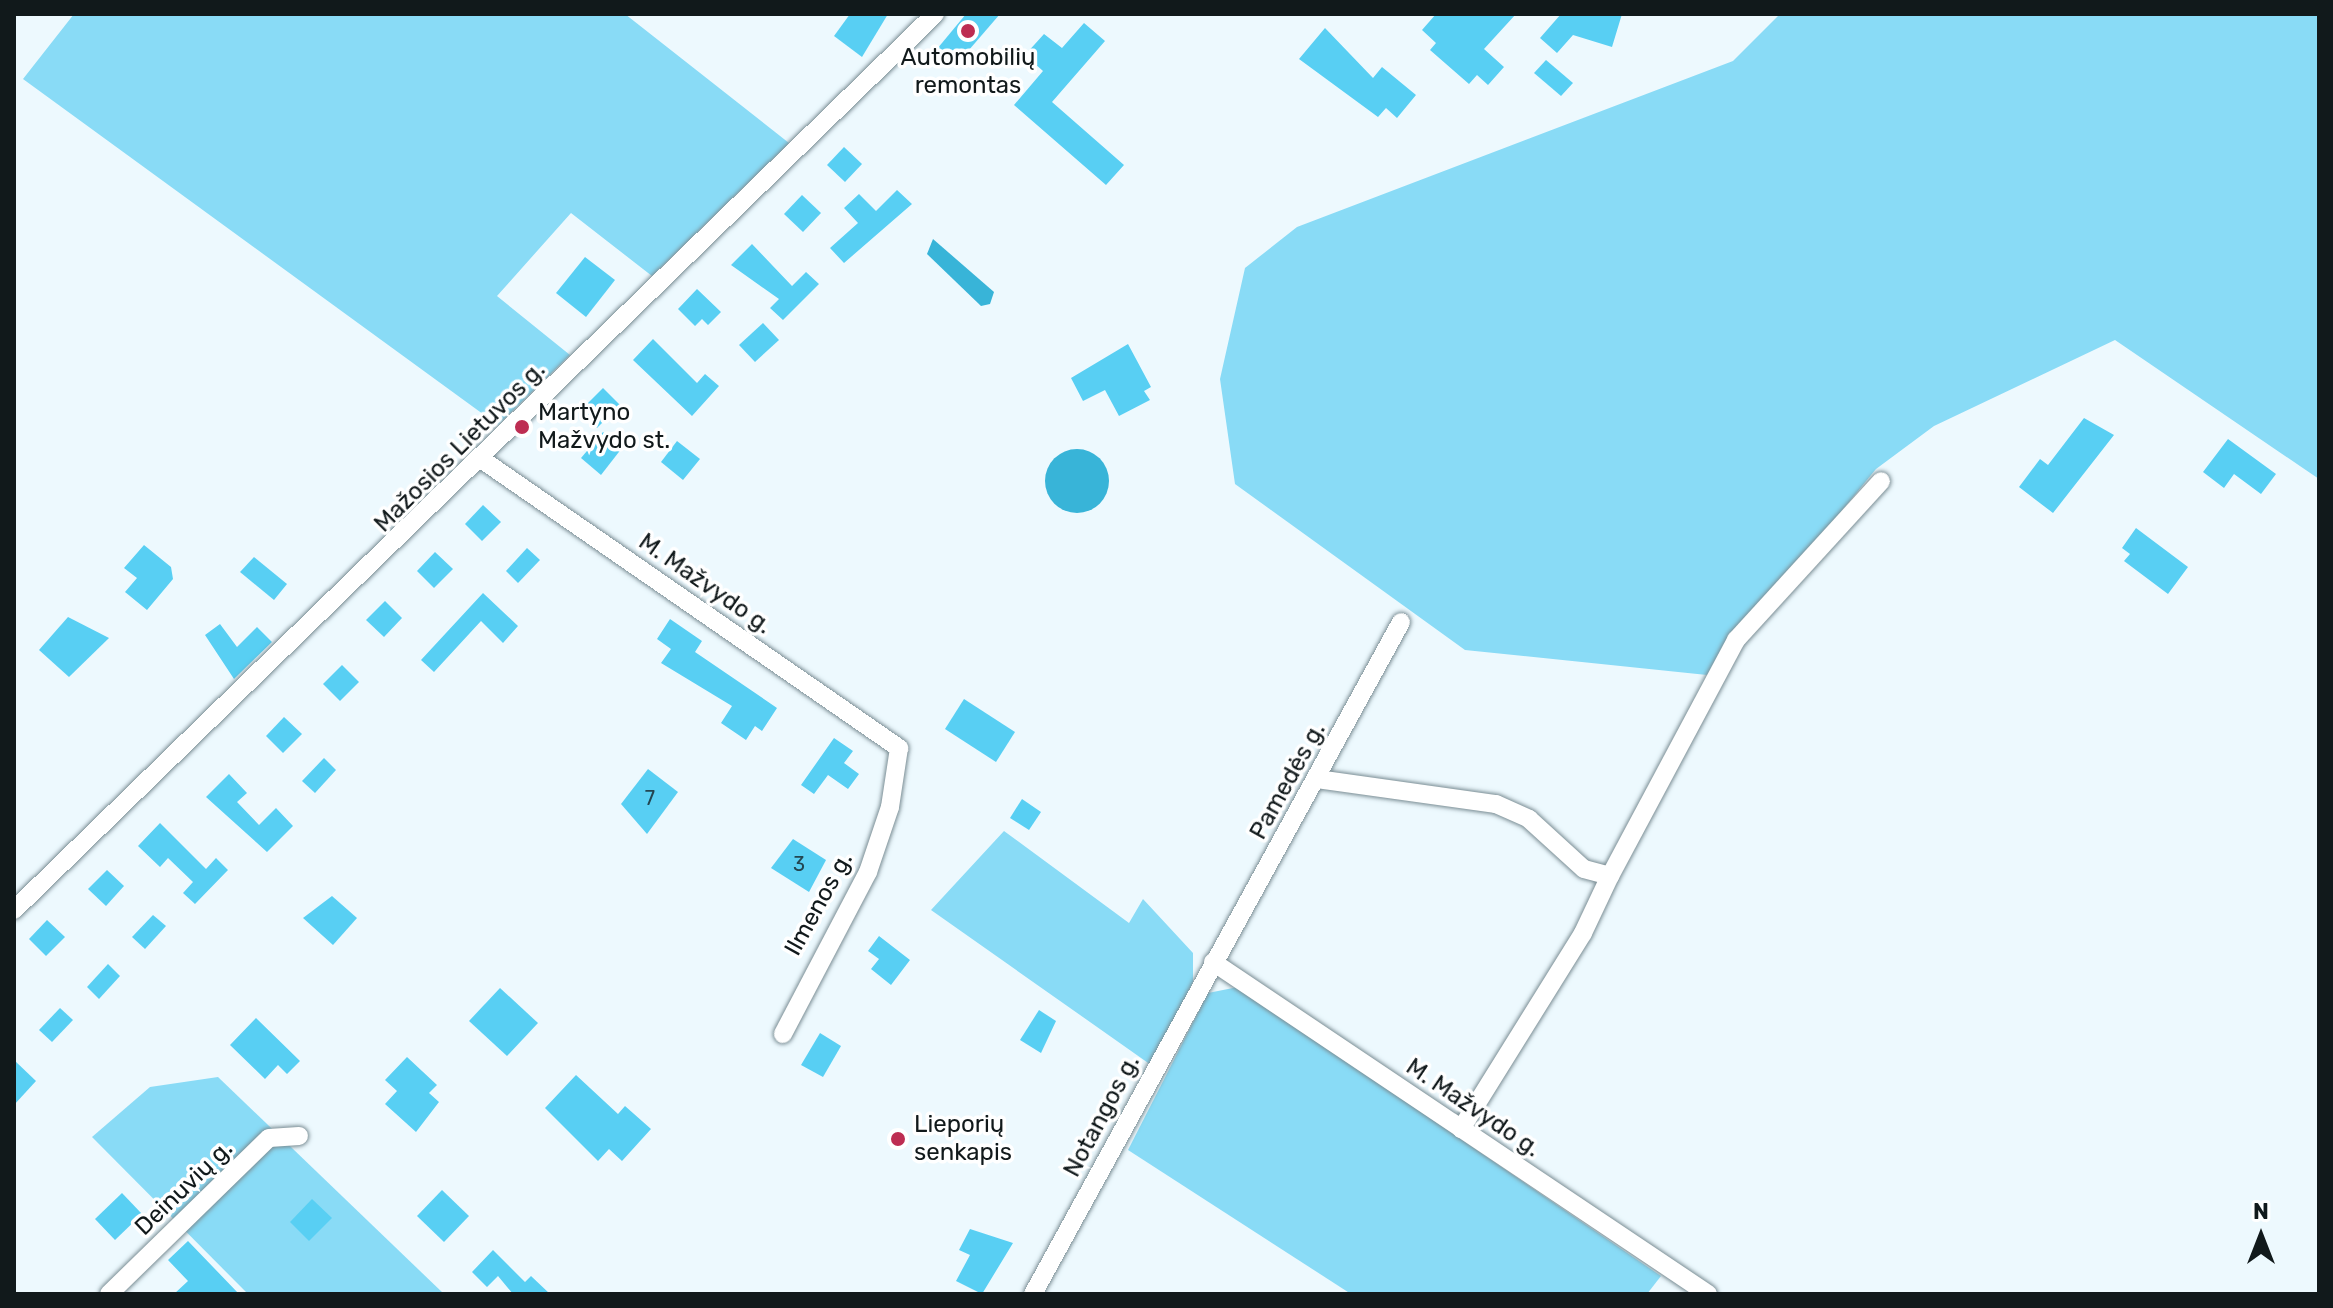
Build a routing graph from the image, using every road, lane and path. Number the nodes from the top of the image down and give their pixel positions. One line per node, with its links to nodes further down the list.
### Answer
1 (935, 14): 2 (street, Mažosios Lietuvos g.)
2 (484, 461): 5 (street, M. Mažvydo g.); 8 (street, Mažosios Lietuvos g.)
3 (1881, 481): 7 (street)
4 (1401, 622): 6 (street, Pamedės g.)
5 (899, 748): 10 (street, Ilmenos g.)
6 (1317, 779): 7 (street); 9 (street, Pamedės g.)
7 (1610, 876): 11 (street)
8 (14, 910)
9 (1213, 962): 11 (street, M. Mažvydo g.); 14 (street, Notangos g.)
10 (783, 1034)
11 (1461, 1129): 15 (street, M. Mažvydo g.)
12 (299, 1136): 13 (street, Deinuvių g.)
13 (109, 1294)
14 (1033, 1294)
15 (1708, 1294)

